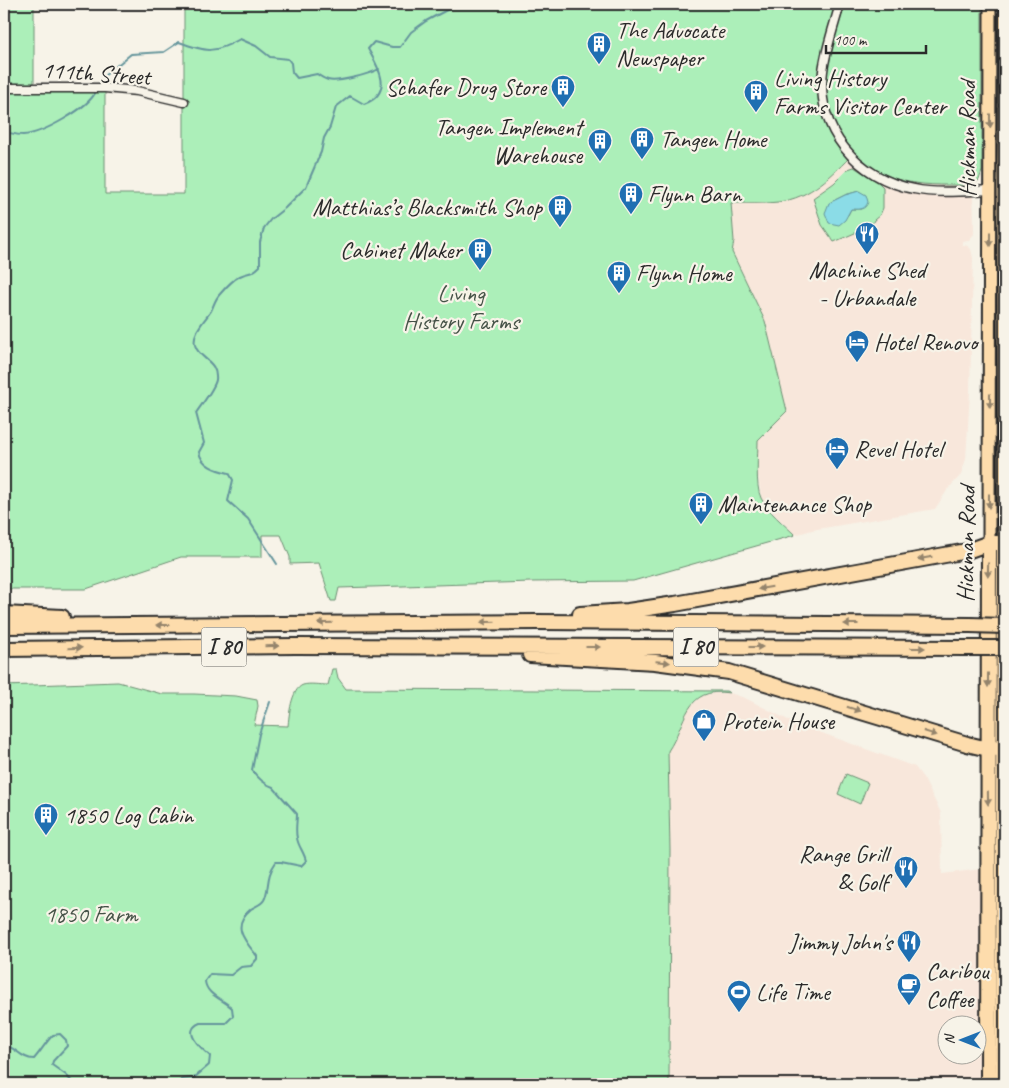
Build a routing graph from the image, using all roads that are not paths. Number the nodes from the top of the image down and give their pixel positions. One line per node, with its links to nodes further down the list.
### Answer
1 (840, 4): 6 (street)
2 (990, 4): 6 (main road, Hickman Road, one-way to 6)
3 (1005, 13): 8 (main road, Hickman Road)
4 (4, 88): 5 (street, 111th Street)
5 (184, 102)
6 (990, 190): 7 (main road, Hickman Road, one-way to 7)
7 (989, 543): 8 (highway); 10 (highway, one-way to 10); 18 (highway, Hickman Road, one-way to 18)
8 (1004, 543): 17 (highway, Hickman Road)
9 (4, 614): 11 (highway)
10 (537, 622): 11 (highway, I 80, one-way to 11); 13 (highway, I 80, one-way to 10, bridge)
11 (132, 625): 12 (highway, I 80)
12 (4, 626)
13 (1005, 626)
14 (422, 646): 15 (highway, I 80, one-way to 15, bridge); 16 (highway, I 80, one-way to 14); 18 (highway, one-way to 18)
15 (1005, 648)
16 (4, 650)
17 (1004, 748): 18 (highway); 20 (highway, Hickman Road)
18 (988, 749): 19 (highway, Hickman Road, one-way to 19)
19 (988, 1084)
20 (1002, 1084)

